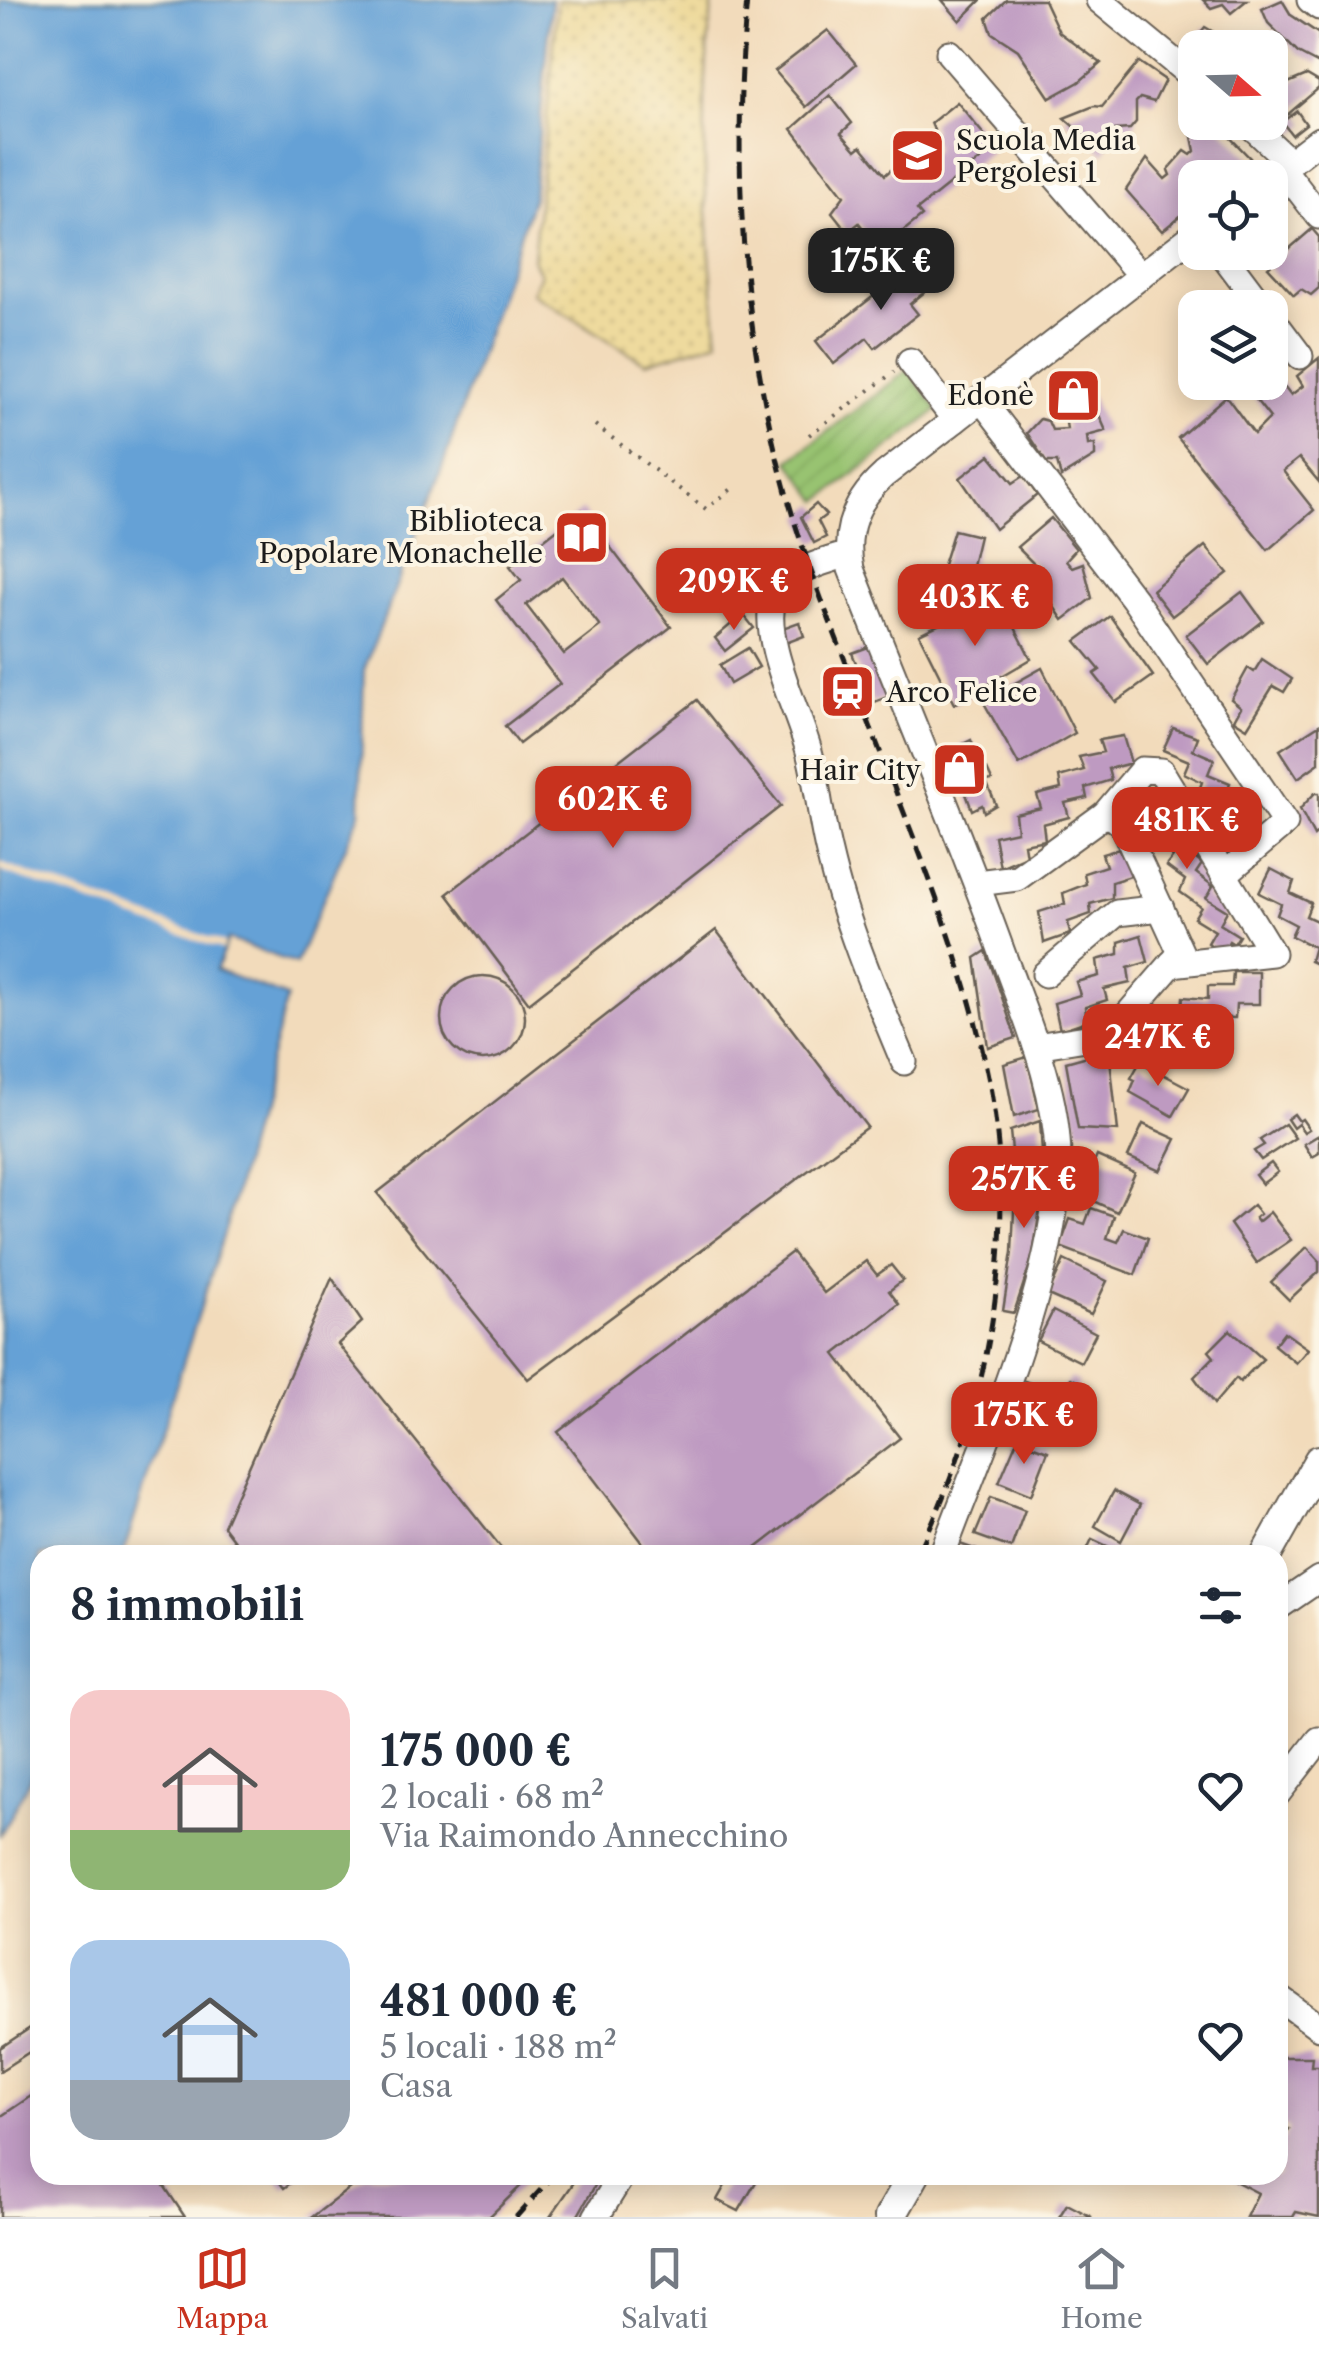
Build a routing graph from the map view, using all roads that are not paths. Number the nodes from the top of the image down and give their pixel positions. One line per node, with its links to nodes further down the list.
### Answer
1 (1099, 0): 5 (street)
2 (1310, 0): 3 (street)
3 (1319, 7)
4 (949, 53): 11 (street)
5 (1178, 65)
6 (1319, 140): 7 (street)
7 (1288, 163)
8 (1288, 179): 9 (street)
9 (1319, 216)
10 (1178, 247): 11 (street)
11 (1141, 276): 15 (street)
12 (1288, 340): 13 (street)
13 (1300, 356)
14 (910, 360): 16 (street)
15 (981, 399): 16 (street); 19 (street)
16 (955, 420): 17 (street)
17 (848, 554): 20 (street); 25 (street)
18 (1105, 814): 19 (street); 20 (street); 21 (street)
19 (1224, 874): 22 (street)
20 (977, 882): 24 (street)
21 (1161, 908): 22 (street); 23 (street)
22 (1172, 964): 24 (street)
23 (1044, 974)
24 (1036, 1046): 27 (street)
25 (904, 1062)
26 (1319, 1461): 28 (main road)
27 (946, 1545)
28 (1272, 1545)
29 (1319, 1579): 30 (street)
30 (1288, 1599)
31 (1319, 1740): 32 (street)
32 (1288, 1780)
33 (1288, 1996): 34 (street)
34 (1319, 2027)
35 (616, 2185): 37 (street)
36 (908, 2185): 38 (main road)
37 (596, 2217)
38 (890, 2217)

